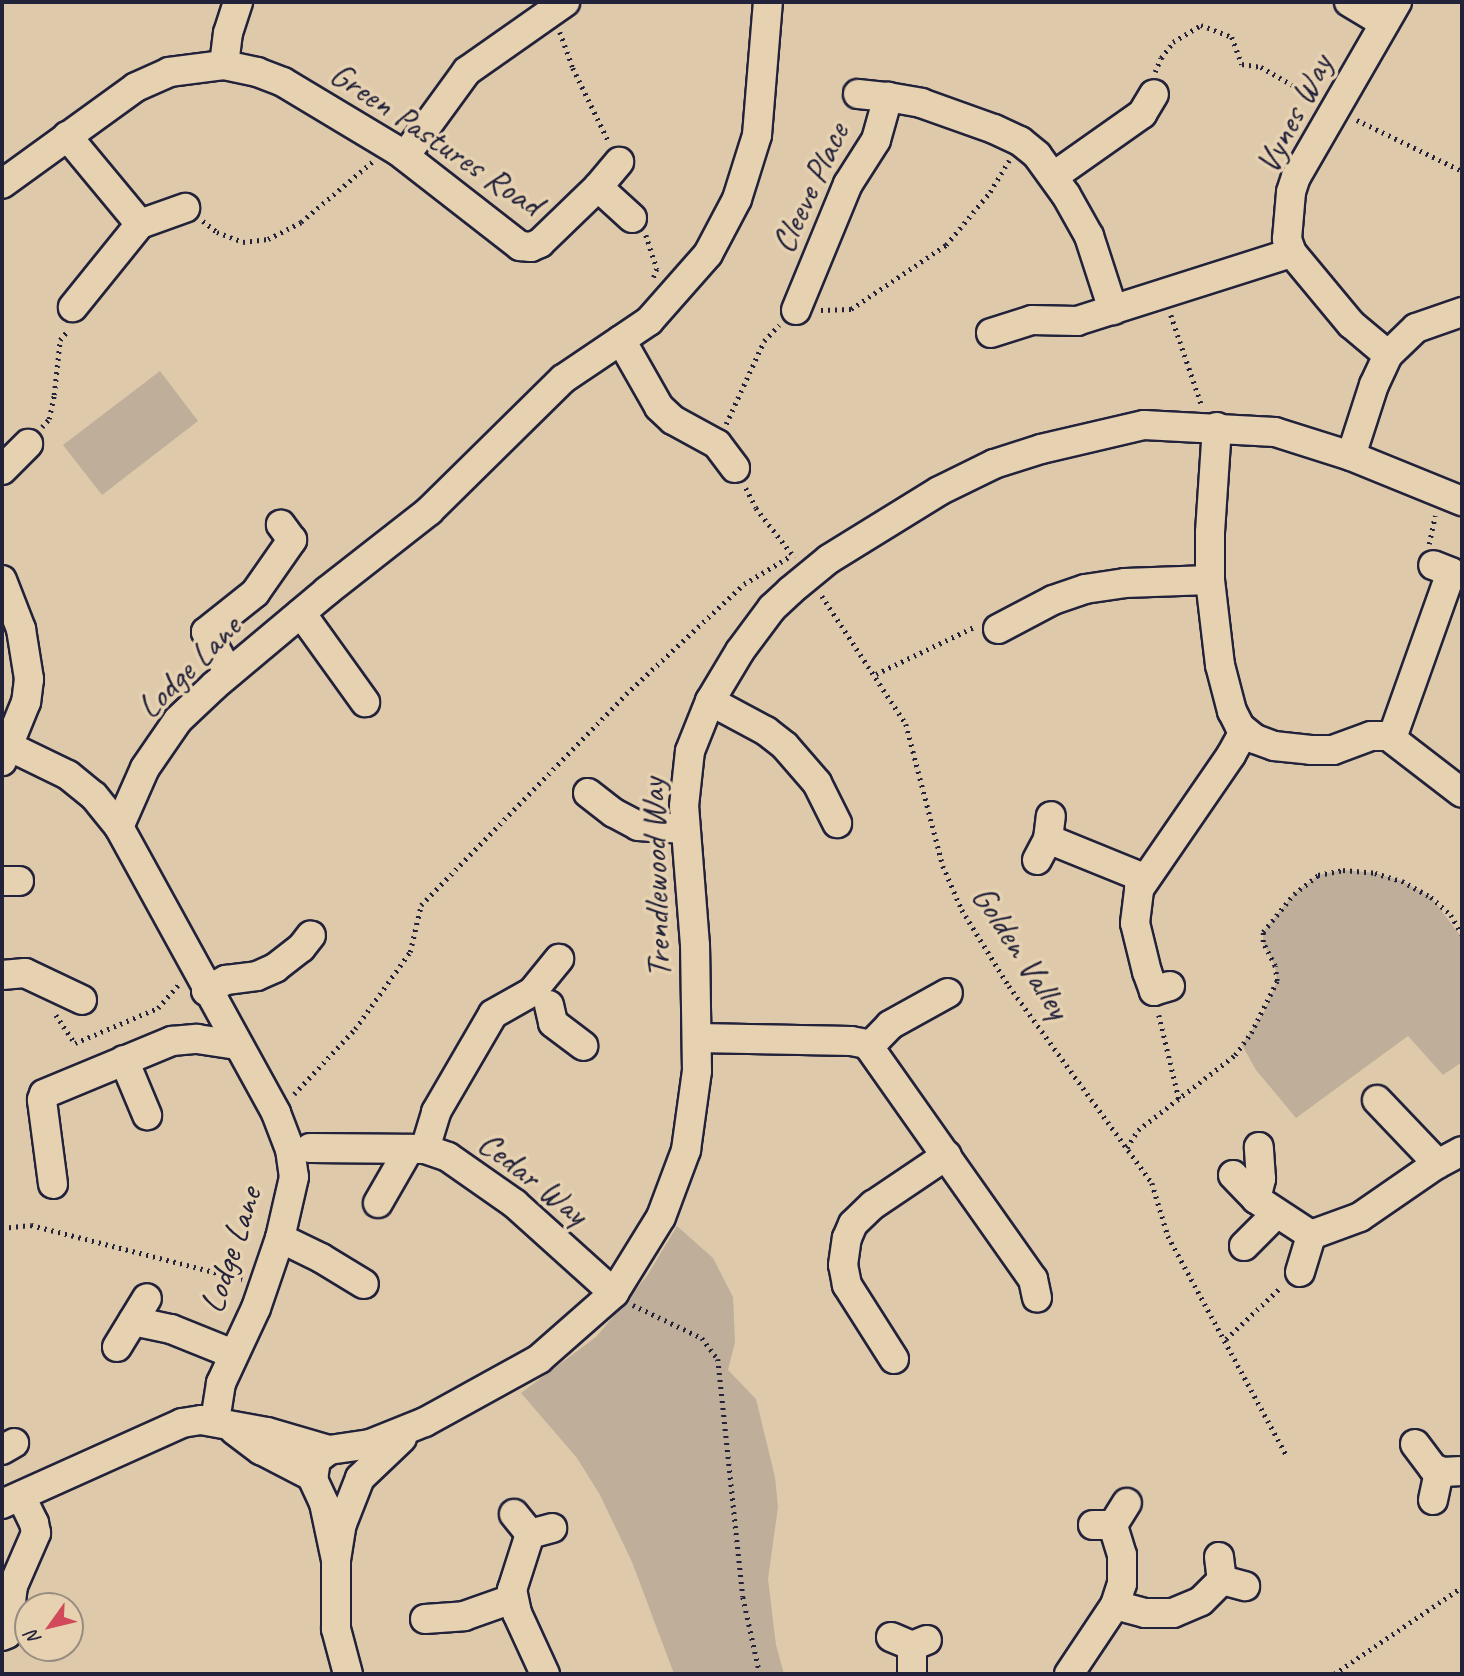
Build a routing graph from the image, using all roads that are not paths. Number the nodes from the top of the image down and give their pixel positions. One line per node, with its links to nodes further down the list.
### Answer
1 (238, 2): 6 (street)
2 (768, 2): 25 (street, Lodge Lane)
3 (1349, 2): 5 (street)
4 (559, 5): 11 (street)
5 (1390, 12): 19 (street, Vynes Way)
6 (224, 65): 10 (street, Green Pastures Road); 11 (street, Green Pastures Road)
7 (858, 94): 8 (street, Cleeve Place)
8 (888, 97): 13 (street, Cleeve Place); 20 (street, Cleeve Place)
9 (1151, 111): 13 (street)
10 (67, 136): 14 (street, Green Pastures Road); 18 (street)
11 (397, 151): 15 (street, Green Pastures Road)
12 (619, 162): 15 (street, Green Pastures Road)
13 (1054, 176): 21 (street, Cleeve Place)
14 (2, 184)
15 (598, 187): 17 (street, Green Pastures Road)
16 (185, 208): 18 (street)
17 (632, 218)
18 (140, 224): 23 (street)
19 (1292, 253): 21 (street); 26 (street)
20 (796, 310)
21 (1113, 310): 24 (street)
22 (1462, 312): 26 (street)
23 (73, 315)
24 (991, 333)
25 (621, 340): 30 (street); 37 (street, Lodge Lane)
26 (1388, 355): 29 (street)
27 (1213, 427): 29 (street, Trendlewood Way); 36 (street); 40 (street, Trendlewood Way)
28 (28, 444): 31 (street)
29 (1351, 456): 32 (street, Trendlewood Way)
30 (735, 467)
31 (2, 470)
32 (1452, 496)
33 (281, 525): 39 (street)
34 (1433, 565): 43 (street)
35 (2, 580): 44 (street)
36 (1210, 580): 38 (street); 42 (street)
37 (301, 613): 39 (street, Lodge Lane); 41 (street)
38 (996, 629)
39 (229, 673): 48 (street, Lodge Lane)
40 (710, 701): 47 (street); 49 (street, Trendlewood Way)
41 (365, 702)
42 (1244, 732): 43 (street); 51 (street)
43 (1392, 738): 45 (street)
44 (4, 750): 48 (street)
45 (1462, 793)
46 (604, 796): 49 (street)
47 (838, 806)
48 (119, 827): 56 (street, Lodge Lane)
49 (685, 828): 60 (street, Trendlewood Way)
50 (1045, 838): 51 (street)
51 (1144, 878): 55 (street)
52 (298, 943): 56 (street)
53 (559, 959): 58 (street)
54 (2, 975): 57 (street)
55 (1162, 988)
56 (206, 991): 61 (street, Lodge Lane)
57 (82, 1000)
58 (547, 1003): 62 (street); 69 (street)
59 (939, 1005): 63 (street)
60 (698, 1038): 63 (street); 81 (street, Trendlewood Way)
61 (237, 1045): 64 (street); 76 (street, Lodge Lane)
62 (583, 1046)
63 (869, 1047): 70 (street)
64 (124, 1060): 66 (street); 73 (street)
65 (1377, 1100): 71 (street)
66 (148, 1115)
67 (1259, 1147): 75 (street)
68 (310, 1148): 69 (street, Cedar Way)
69 (417, 1149): 74 (street); 81 (street, Cedar Way)
70 (947, 1155): 79 (street); 84 (street)
71 (1450, 1157): 75 (street)
72 (1233, 1175): 75 (street)
73 (53, 1184)
74 (378, 1203)
75 (1283, 1217): 77 (street); 78 (street)
76 (280, 1238): 80 (street); 83 (street, Lodge Lane)
77 (1244, 1246)
78 (1300, 1272)
79 (1041, 1281)
80 (364, 1284)
81 (614, 1293): 85 (street, Trendlewood Way)
82 (117, 1347): 83 (street, Lodge Lane)
83 (233, 1354): 86 (street, Lodge Lane)
84 (882, 1355)
85 (425, 1422): 88 (street); 91 (street)
86 (221, 1423): 88 (street); 90 (street); 93 (street)
87 (1415, 1444): 89 (street)
88 (335, 1450): 90 (street); 91 (street)
89 (1450, 1471): 92 (street)
90 (315, 1482): 91 (street); 96 (street)
91 (358, 1483): 96 (street)
92 (1433, 1500)
93 (8, 1503): 101 (street)
94 (1111, 1517): 99 (street)
95 (532, 1525): 98 (street)
96 (336, 1560): 103 (street)
97 (1228, 1575): 99 (street)
98 (512, 1600): 100 (street); 104 (street)
99 (1115, 1605): 106 (street)
100 (443, 1624)
101 (2, 1636)
102 (910, 1641): 105 (street)
103 (348, 1674)
104 (545, 1674)
105 (912, 1674)
106 (1069, 1674)

